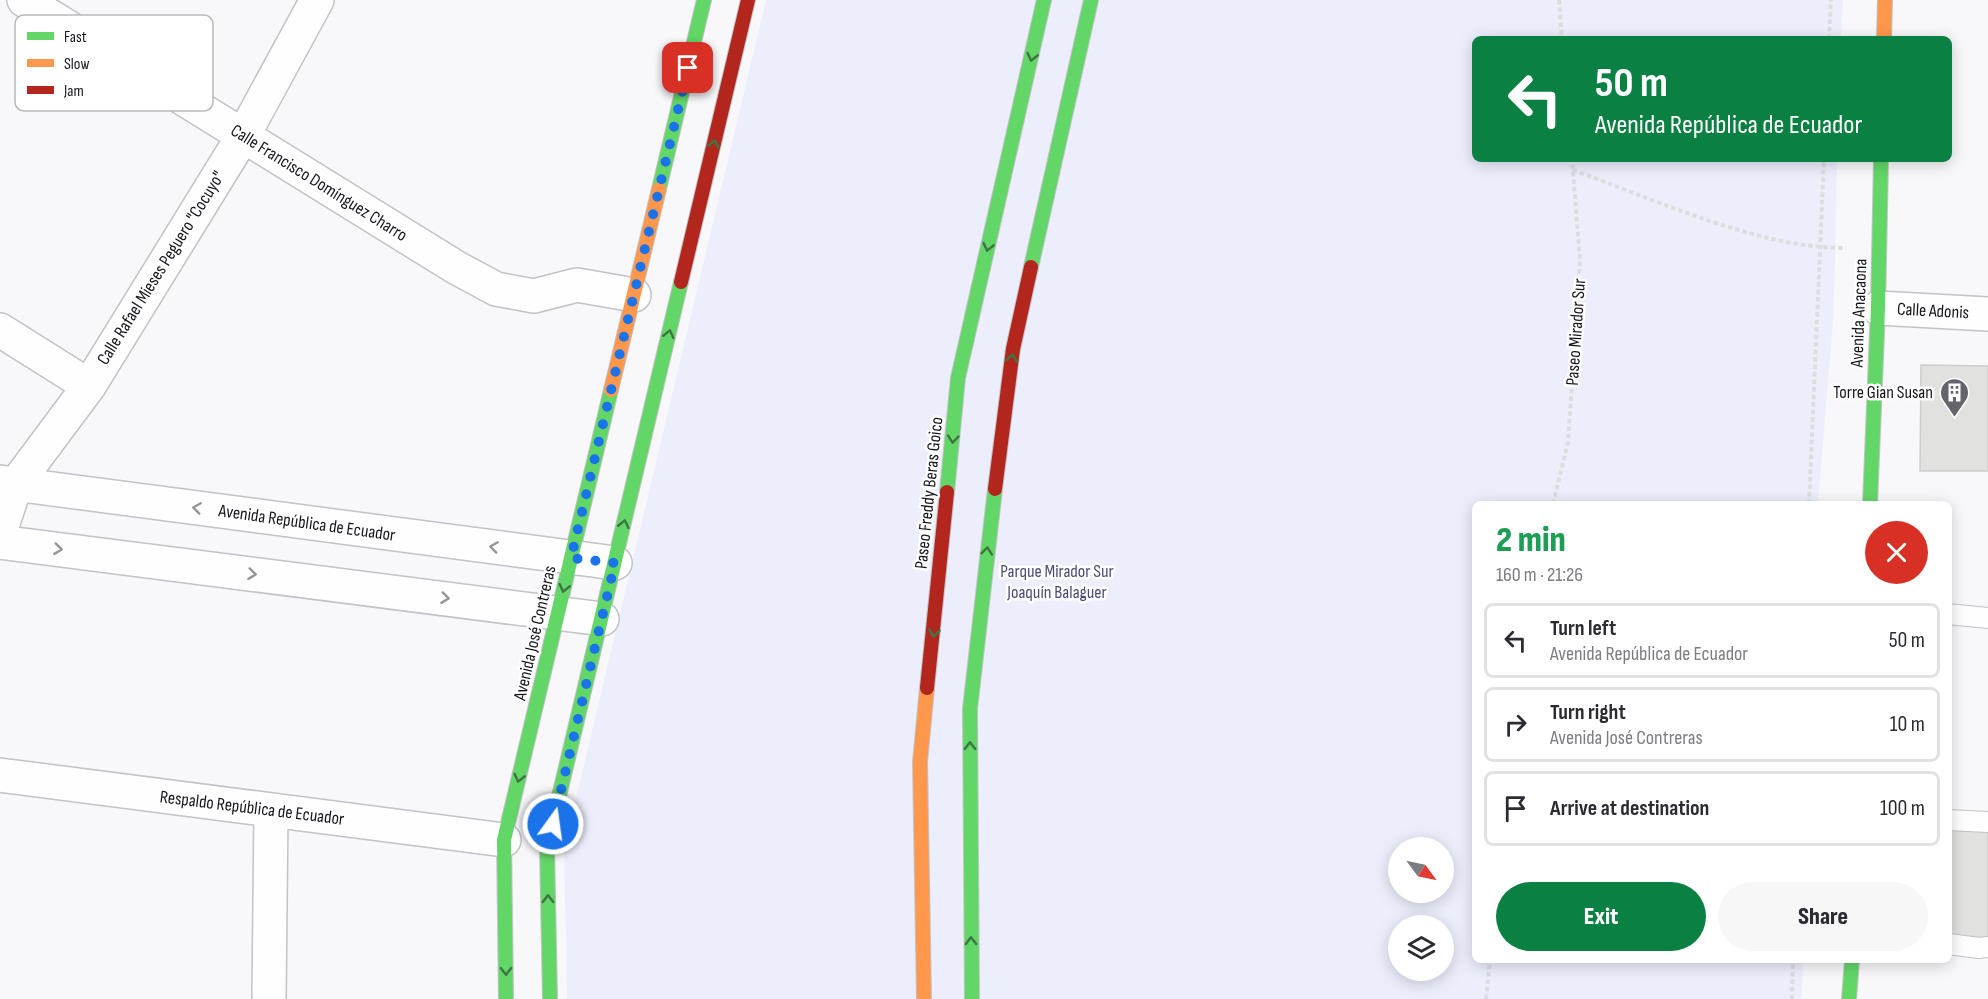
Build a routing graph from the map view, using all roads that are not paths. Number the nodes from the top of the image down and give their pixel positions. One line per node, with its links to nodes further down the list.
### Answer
1 (24, 0): 8 (street, Calle Francisco Domínguez Charro)
2 (317, 0): 11 (street, Calle Rafael Mieses Peguero "Cocuyo")
3 (704, 0): 13 (main road, Avenida José Contreras)
4 (748, 0): 23 (main road, one-way to 4)
5 (1044, 0): 39 (main road, Paseo Freddy Beras Goico, one-way to 39)
6 (1091, 0): 40 (main road, one-way to 6)
7 (1885, 0): 9 (main road)
8 (48, 15)
9 (1884, 36)
10 (203, 111): 11 (street, Calle Francisco Domínguez Charro)
11 (243, 136): 13 (street, Calle Francisco Domínguez Charro); 17 (street, Calle Rafael Mieses Peguero "Cocuyo")
12 (1881, 162): 14 (main road, Avenida Anacaona)
13 (634, 295): 22 (main road, Avenida José Contreras)
14 (1878, 308): 15 (street, Calle Adonis); 19 (main road, Avenida Anacaona)
15 (1988, 314)
16 (0, 330): 17 (street)
17 (88, 386): 18 (street, Calle Rafael Mieses Peguero "Cocuyo")
18 (8, 483): 20 (street, Calle Rafael Mieses Peguero "Cocuyo"); 22 (street, Avenida República de Ecuador, one-way to 18)
19 (1869, 501)
20 (0, 532)
21 (0, 542): 24 (street, one-way to 24)
22 (571, 558): 23 (street, Avenida República de Ecuador); 24 (main road, Avenida José Contreras, one-way to 24)
23 (615, 563): 27 (main road)
24 (558, 613): 27 (street); 32 (main road, Avenida José Contreras, one-way to 32)
25 (1952, 614): 26 (lane)
26 (1988, 618)
27 (602, 619): 38 (main road, one-way to 27)
28 (0, 775): 29 (street, Respaldo República de Ecuador)
29 (271, 810): 32 (street, Respaldo República de Ecuador); 36 (street)
30 (1952, 820): 31 (lane)
31 (1988, 822)
32 (504, 840): 37 (main road, Avenida José Contreras, one-way to 37)
33 (1952, 945): 34 (lane)
34 (1988, 947)
35 (1852, 963): 41 (main road)
36 (269, 999)
37 (506, 999)
38 (550, 999)
39 (924, 999)
40 (972, 999)
41 (1849, 999)

